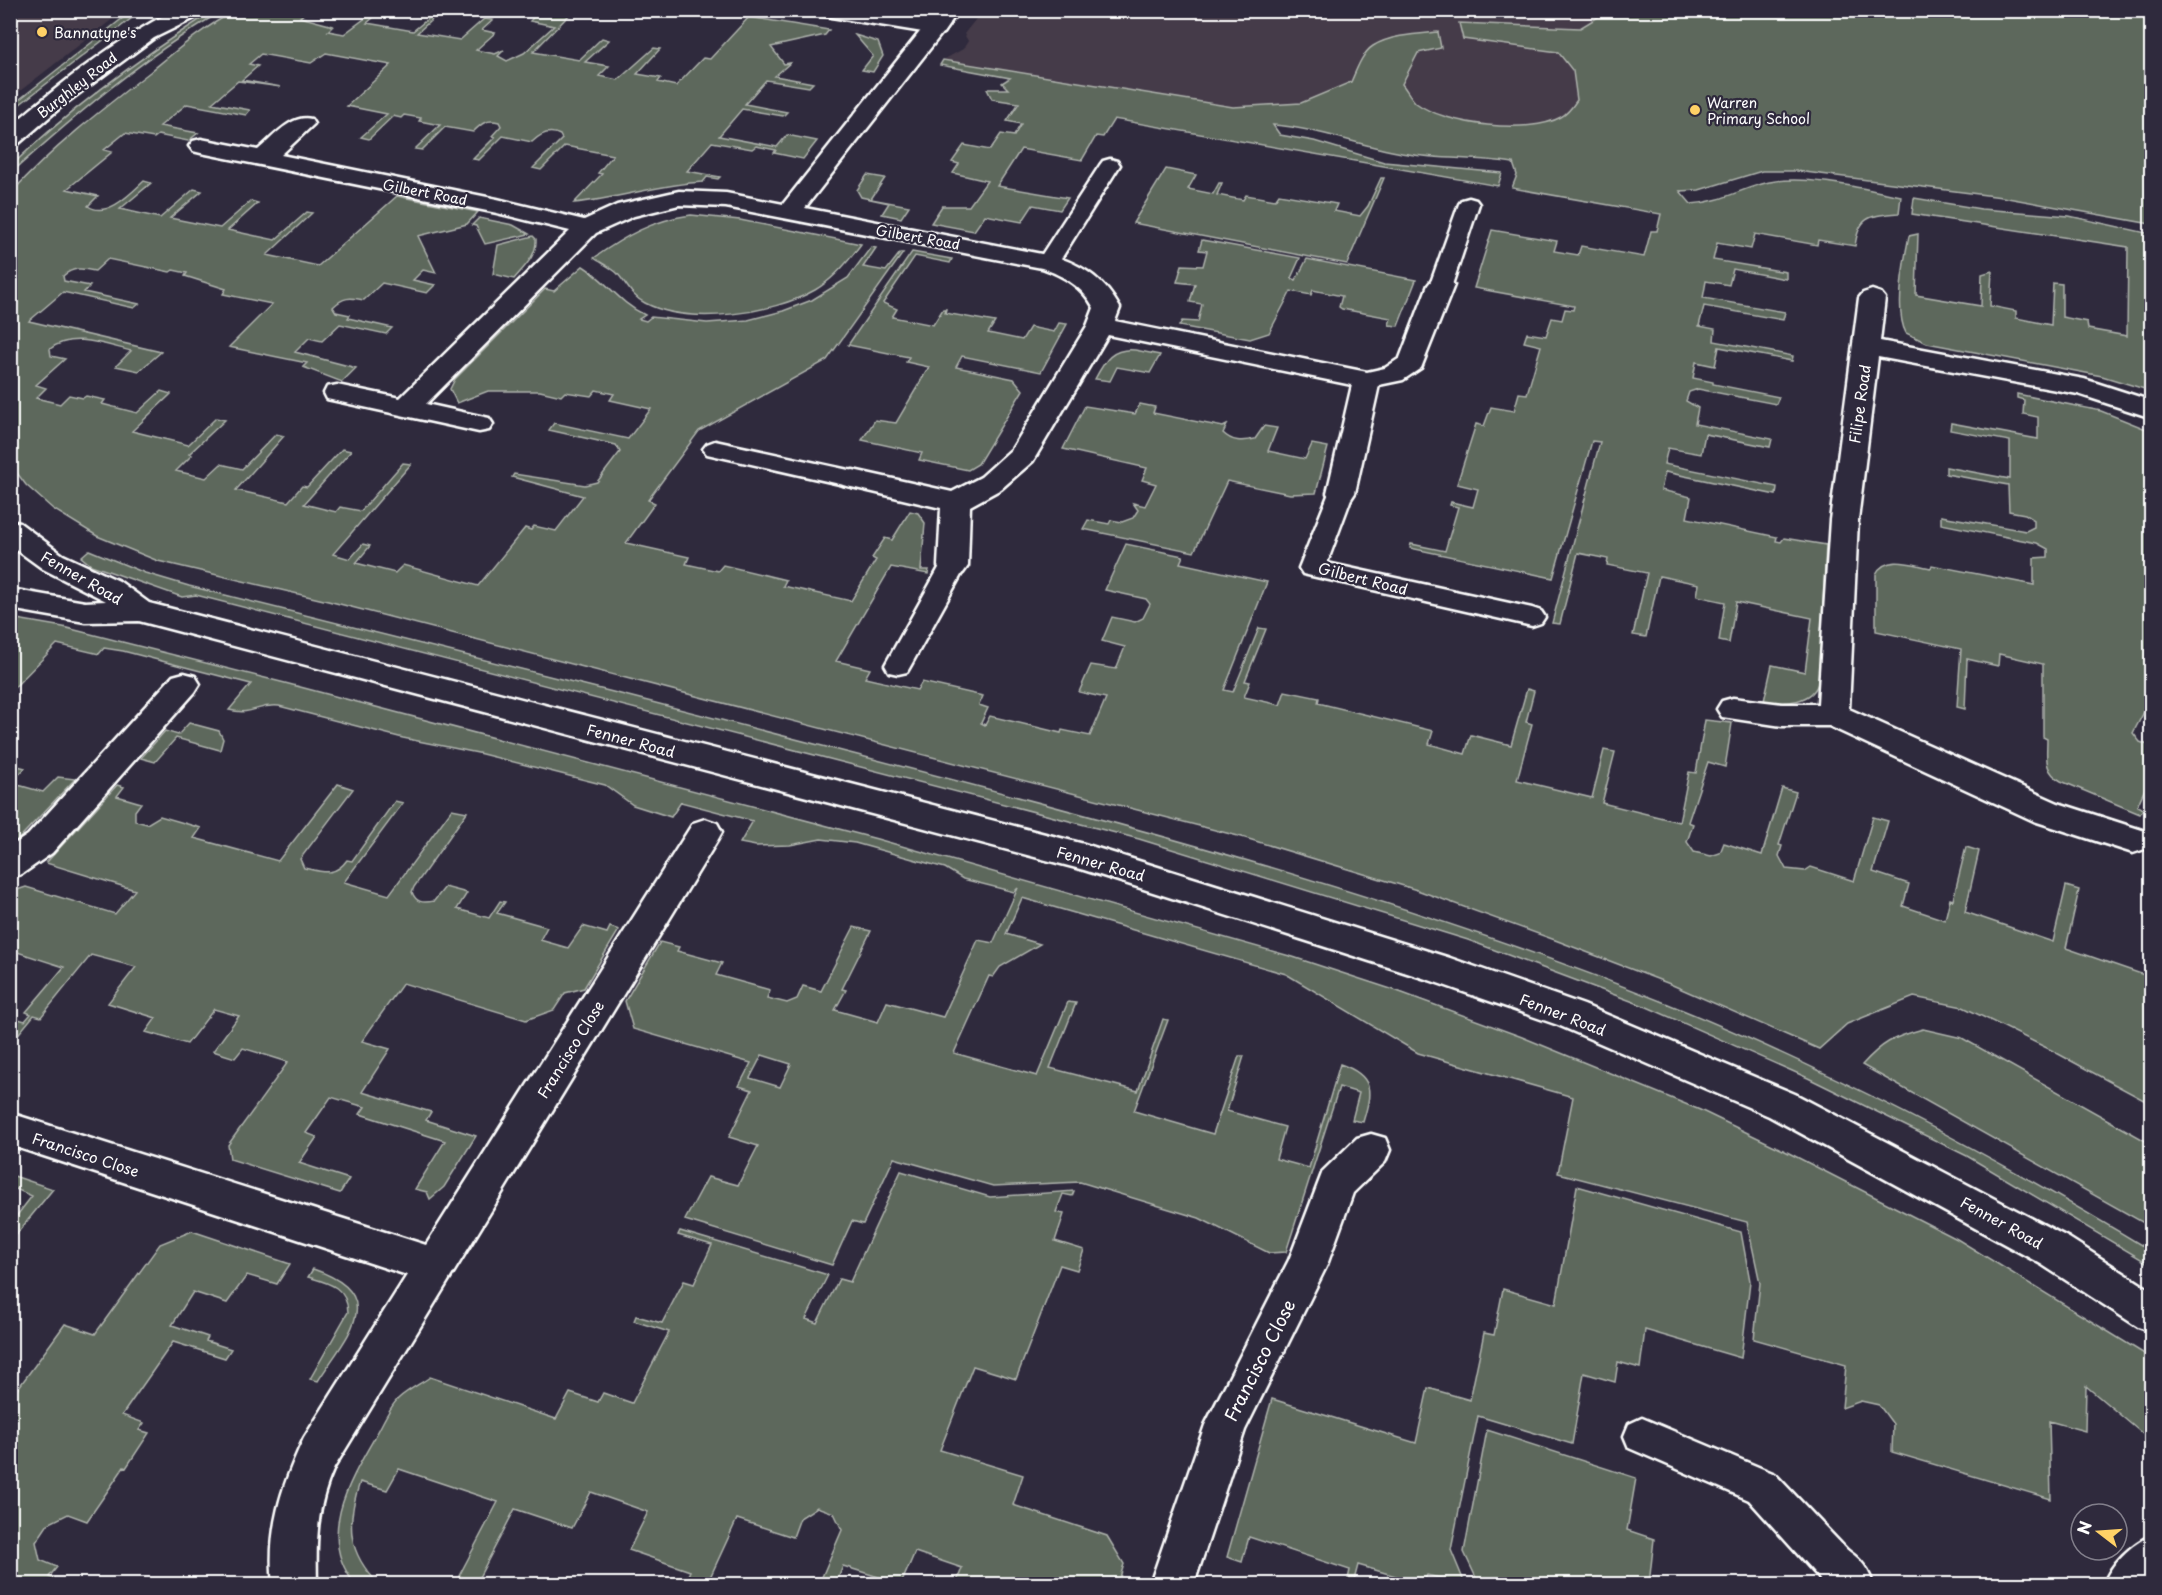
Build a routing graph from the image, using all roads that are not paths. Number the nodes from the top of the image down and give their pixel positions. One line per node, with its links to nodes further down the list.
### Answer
1 (166, 10): 5 (street)
2 (193, 10): 5 (street)
3 (825, 10): 4 (street)
4 (942, 19): 12 (street)
5 (146, 33): 7 (street, Burghley Road)
6 (303, 124): 9 (street)
7 (10, 139)
8 (201, 146): 9 (street, Gilbert Road)
9 (262, 159): 13 (street, Gilbert Road)
10 (1110, 165): 14 (lane)
11 (1469, 204): 15 (lane)
12 (789, 212): 13 (street, Gilbert Road); 14 (street, Gilbert Road)
13 (587, 228): 21 (street, Gilbert Road)
14 (1048, 262): 17 (street, Gilbert Road)
15 (1441, 285): 19 (street)
16 (1872, 298): 18 (street)
17 (1100, 326): 19 (street); 27 (street, Gilbert Road)
18 (1867, 347): 22 (street, Filipe Road); 36 (street, Filipe Road)
19 (1367, 380): 26 (street, Gilbert Road)
20 (337, 393): 21 (street)
21 (406, 408): 23 (street)
22 (2151, 410)
23 (479, 424)
24 (715, 449): 25 (lane)
25 (853, 479): 27 (street)
26 (1341, 493): 32 (lane, Gilbert Road)
27 (956, 502): 29 (street)
28 (10, 530): 31 (street, Fenner Road)
29 (953, 566): 33 (lane)
30 (10, 599): 31 (street)
31 (139, 611): 43 (street, Fenner Road)
32 (1532, 617)
33 (898, 665)
34 (184, 684): 39 (street)
35 (1733, 709): 36 (street)
36 (1833, 715): 38 (street)
37 (705, 832): 42 (street, Francisco Close)
38 (2133, 840)
39 (10, 865)
40 (10, 1129): 42 (street, Francisco Close)
41 (1371, 1150): 48 (street, Francisco Close)
42 (436, 1266): 47 (street, Francisco Close)
43 (2151, 1314)
44 (1642, 1436): 46 (lane)
45 (2151, 1554): 49 (lane)
46 (1843, 1575)
47 (295, 1584)
48 (1173, 1584)
49 (2123, 1584)

